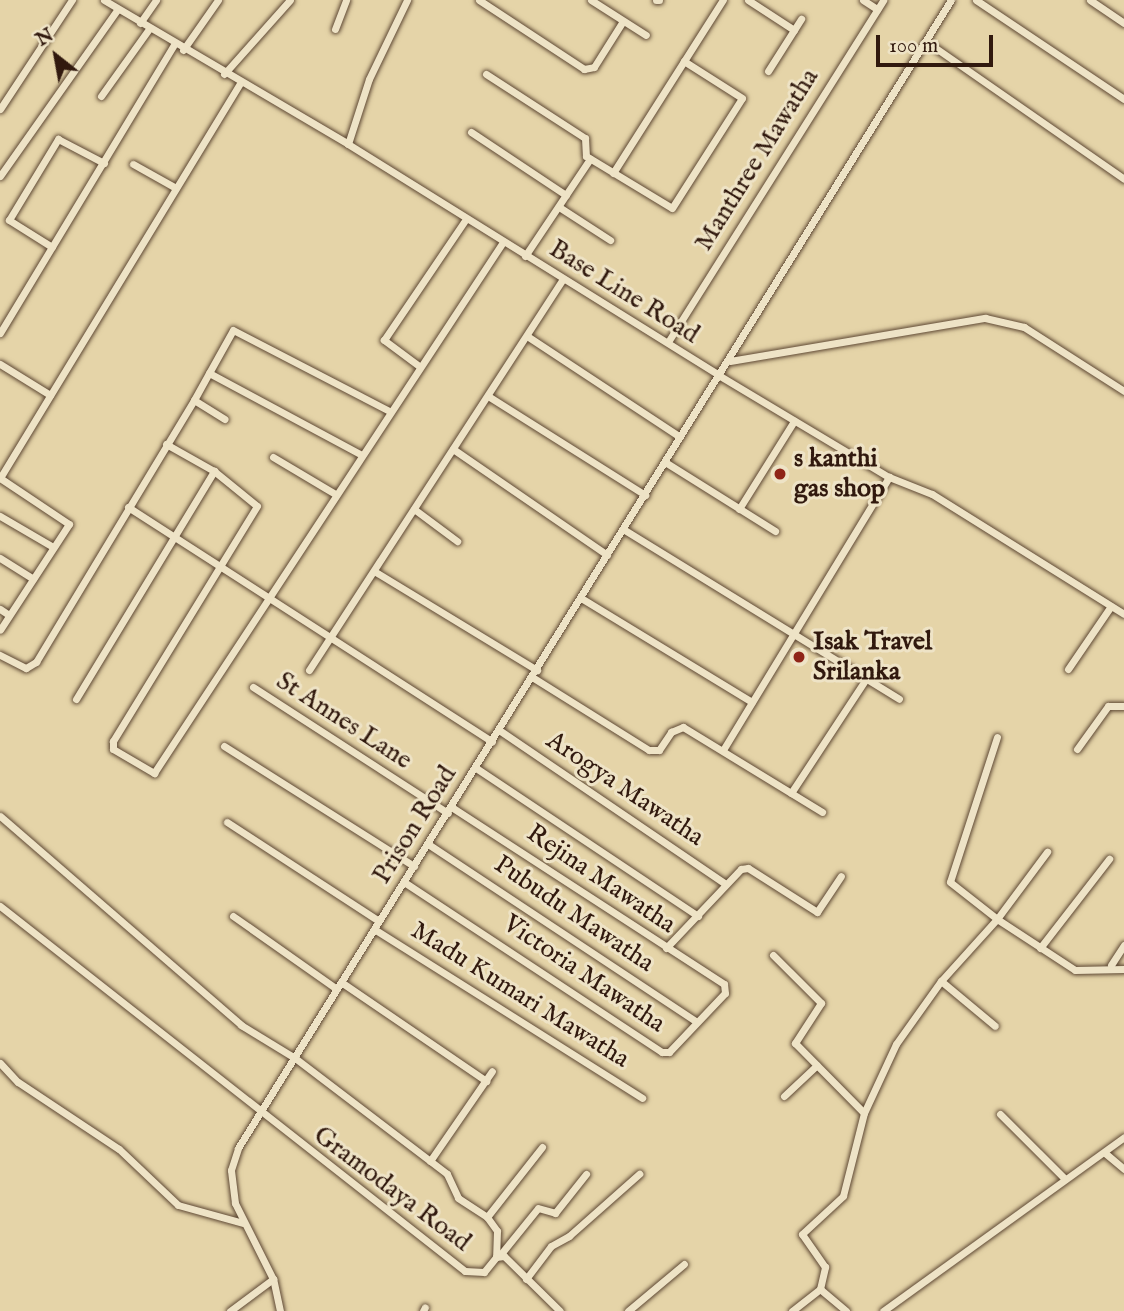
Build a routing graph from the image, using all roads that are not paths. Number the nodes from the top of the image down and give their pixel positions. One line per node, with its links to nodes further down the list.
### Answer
1 (72, 0): 37 (street)
2 (103, 0): 18 (street, Base Line Road)
3 (156, 0): 22 (street)
4 (218, 0): 30 (street)
5 (290, 0): 17 (street)
6 (346, 0): 25 (street)
7 (407, 0): 42 (street)
8 (479, 0): 21 (street)
9 (591, 0): 21 (street)
10 (723, 0): 31 (street)
11 (748, 0): 26 (street)
12 (863, 0): 19 (street)
13 (883, 0): 19 (street, Manthree Mawatha)
14 (951, 0): 28 (street, Prison Road)
15 (976, 0): 39 (street)
16 (1090, 0): 23 (street)
17 (283, 4): 33 (street)
18 (118, 9): 22 (street, Base Line Road); 47 (street)
19 (877, 9): 60 (street, Manthree Mawatha)
20 (801, 19): 26 (street)
21 (623, 21): 27 (street)
22 (140, 23): 24 (street, Base Line Road)
23 (1124, 23)
24 (149, 29): 29 (street, Base Line Road); 38 (street)
25 (335, 29)
26 (794, 30): 32 (street)
27 (646, 35)
28 (927, 41): 48 (street); 61 (street, Prison Road)
29 (174, 44): 30 (street, Base Line Road); 44 (street)
30 (183, 50): 33 (street, Base Line Road)
31 (684, 61): 46 (street); 46 (street)
32 (768, 71)
33 (224, 74): 35 (street, Base Line Road)
34 (486, 74): 43 (street)
35 (240, 83): 42 (street, Base Line Road); 49 (street)
36 (0, 89): 37 (street)
37 (10, 95): 40 (street)
38 (101, 96)
39 (1124, 99)
40 (0, 109)
41 (471, 132): 50 (street)
42 (348, 144): 52 (street, Base Line Road)
43 (590, 159): 46 (street); 50 (street)
44 (104, 163): 55 (street); 55 (street)
45 (134, 163): 49 (street)
46 (613, 173)
47 (0, 176)
48 (1124, 179)
49 (176, 188): 67 (street)
50 (566, 195): 51 (street)
51 (559, 207): 53 (street); 56 (street)
52 (466, 219): 54 (street, Base Line Road); 63 (street)
53 (610, 240)
54 (503, 242): 56 (street, Base Line Road); 63 (street)
55 (52, 247): 58 (street)
56 (526, 256): 57 (street, Base Line Road)
57 (564, 279): 59 (street); 60 (street, Base Line Road)
58 (0, 333)
59 (527, 336): 68 (street); 73 (street)
60 (667, 342): 65 (street, Base Line Road)
61 (730, 361): 65 (street, Prison Road); 66 (street)
62 (0, 364): 67 (street)
63 (419, 366): 70 (street)
64 (209, 373): 69 (street); 70 (street); 76 (street)
65 (720, 376): 72 (street, Base Line Road); 73 (street, Prison Road)
66 (1124, 391)
67 (50, 395): 81 (street)
68 (488, 396): 75 (street); 83 (street)
69 (194, 400): 71 (street); 74 (street)
70 (389, 411): 76 (street)
71 (225, 419)
72 (794, 421): 80 (street, Base Line Road); 86 (street)
73 (680, 438): 78 (street, Prison Road)
74 (166, 444): 79 (street); 84 (street)
75 (453, 449): 85 (street); 93 (street)
76 (360, 454): 82 (street)
77 (273, 457): 82 (street)
78 (665, 461): 83 (street, Prison Road); 86 (street)
79 (214, 471): 90 (street); 95 (street)
80 (889, 477): 100 (street, Base Line Road); 105 (street)
81 (0, 478): 92 (street)
82 (335, 494): 99 (street)
83 (645, 495): 88 (street, Prison Road)
84 (128, 507): 90 (street); 107 (street)
85 (414, 509): 91 (street); 96 (street)
86 (739, 509): 89 (street)
87 (0, 516): 92 (street)
88 (624, 529): 93 (street, Prison Road); 105 (street)
89 (775, 531)
90 (175, 537): 95 (street); 113 (street)
91 (457, 541)
92 (53, 547): 97 (street)
93 (607, 555): 98 (street, Prison Road)
94 (0, 558): 97 (street)
95 (222, 566): 99 (street); 99 (street)
96 (374, 570): 106 (street); 110 (street)
97 (33, 579): 103 (street)
98 (580, 598): 110 (street, Prison Road); 115 (street)
99 (267, 599): 106 (street)
100 (1111, 606): 102 (street, Base Line Road); 108 (street)
101 (0, 609): 103 (street)
102 (1124, 614)
103 (9, 615): 104 (street)
104 (0, 630)
105 (793, 633): 111 (street); 115 (street)
106 (330, 640): 109 (street); 119 (street)
107 (0, 654)
108 (1069, 669)
109 (309, 670)
110 (534, 673): 117 (street, Prison Road); 122 (street)
111 (866, 679): 114 (street); 124 (street)
112 (253, 687): 125 (street, St Annes Lane)
113 (76, 699)
114 (899, 699)
115 (752, 702): 122 (street)
116 (1124, 706): 121 (street)
117 (499, 730): 119 (street, Prison Road); 135 (street, Arogya Mawatha)
118 (997, 737): 139 (street)
119 (492, 741): 123 (street, Prison Road)
120 (224, 746): 132 (street)
121 (1077, 749)
122 (723, 750): 124 (street)
123 (476, 768): 125 (street, Prison Road); 138 (street)
124 (791, 793): 126 (street)
125 (449, 810): 129 (street, Prison Road); 143 (street, Rejina Mawatha)
126 (822, 812)
127 (0, 816): 153 (street)
128 (227, 822): 140 (street)
129 (428, 844): 132 (street, Prison Road); 151 (street, Pubudu Mawatha)
130 (1047, 852): 139 (street)
131 (1109, 859): 144 (street)
132 (414, 866): 134 (street, Prison Road)
133 (841, 876): 135 (street)
134 (404, 882): 140 (street, Prison Road); 151 (street, Victoria Mawatha)
135 (726, 884): 138 (street)
136 (0, 906): 161 (street)
137 (233, 916): 149 (street)
138 (698, 916): 143 (street)
139 (997, 919): 144 (street); 148 (street)
140 (379, 921): 141 (street, Prison Road)
141 (374, 929): 149 (street, Prison Road); 159 (street, Madu Kumari Mawatha)
142 (1124, 945): 146 (street)
143 (666, 948): 150 (street, Rejina Mawatha)
144 (1040, 948): 146 (street)
145 (773, 955): 155 (street)
146 (1111, 965): 147 (street)
147 (1124, 969)
148 (941, 981): 152 (street); 160 (street)
149 (339, 986): 153 (street, Prison Road); 157 (street)
150 (727, 989): 151 (street, Victoria Mawatha)
151 (695, 1021)
152 (995, 1027)
153 (295, 1058): 161 (street, Prison Road); 166 (street)
154 (0, 1063): 172 (street)
155 (817, 1065): 158 (street); 160 (street)
156 (492, 1071): 157 (street)
157 (486, 1081): 166 (street)
158 (784, 1096)
159 (642, 1098)
160 (864, 1113): 177 (street)
161 (259, 1114): 172 (street, Prison Road); 173 (street, Gramodaya Road)
162 (1000, 1114): 170 (street)
163 (1124, 1137): 165 (street)
164 (542, 1147): 171 (street)
165 (1105, 1153): 167 (street); 170 (street)
166 (430, 1161): 171 (street)
167 (1124, 1168)
168 (586, 1174): 173 (street, Gramodaya Road)
169 (639, 1174): 176 (street)
170 (1065, 1179): 184 (street)
171 (487, 1217): 173 (street)
172 (243, 1223): 175 (street, Prison Road)
173 (498, 1256): 176 (street, Gramodaya Road)
174 (684, 1264): 181 (street)
175 (274, 1279): 178 (street); 179 (street, Prison Road)
176 (526, 1279): 180 (street, Gramodaya Road)
177 (820, 1289): 182 (street); 183 (street)
178 (230, 1311)
179 (280, 1311)
180 (560, 1311)
181 (628, 1311)
182 (792, 1311)
183 (846, 1311)
184 (883, 1311)

